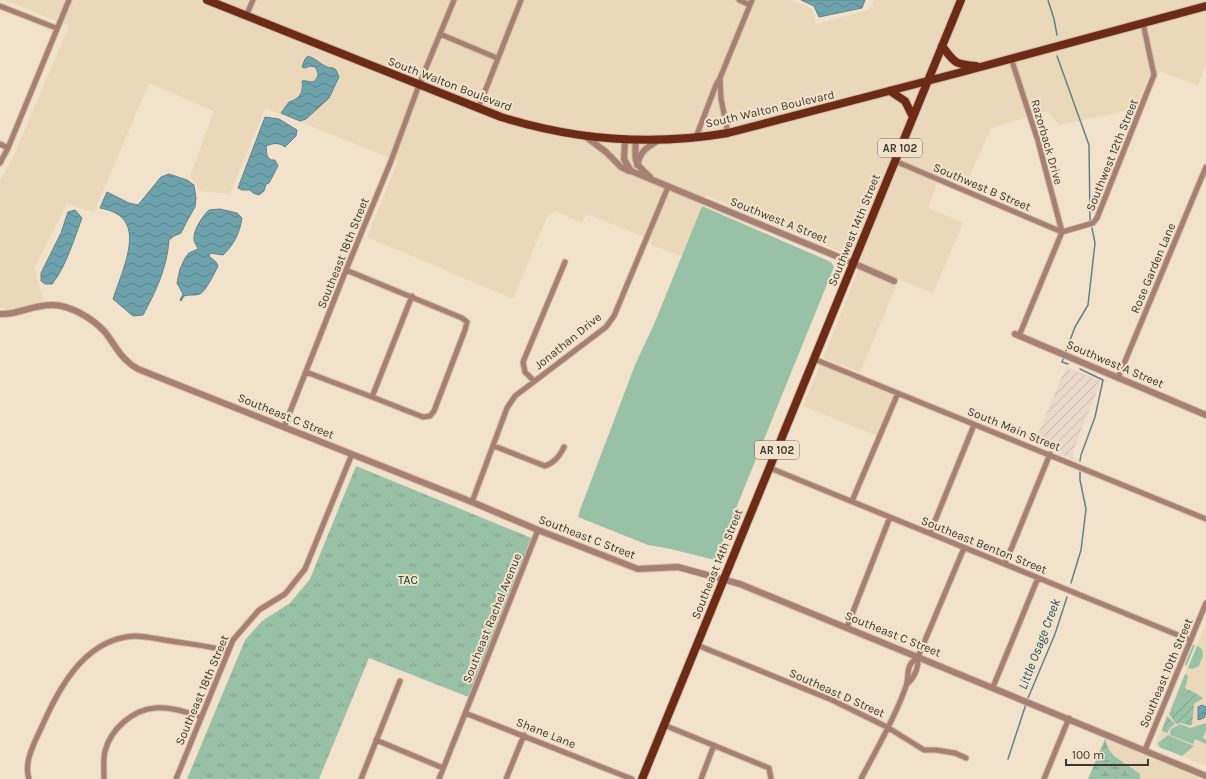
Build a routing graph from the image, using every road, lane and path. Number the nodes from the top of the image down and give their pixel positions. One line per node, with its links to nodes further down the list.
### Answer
1 (69, 0): 13 (street)
2 (207, 0): 11 (main road, South Walton Boulevard)
3 (253, 0): 11 (street)
4 (454, 0): 14 (street, Southeast 18th Street)
5 (521, 0): 16 (street)
6 (739, 0): 8 (street)
7 (961, 0): 15 (main road, Southwest 14th Street / AR 102)
8 (751, 2): 19 (street)
9 (0, 6): 13 (street)
10 (1206, 6): 12 (main road, South Walton Boulevard)
11 (246, 16): 21 (main road, South Walton Boulevard)
12 (1143, 23): 17 (main road, South Walton Boulevard); 40 (street, Southwest 12th Street)
13 (56, 28): 32 (street)
14 (440, 34): 16 (street); 21 (street, Southeast 18th Street)
15 (942, 46): 18 (main road); 20 (main road, Southwest 14th Street / AR 102)
16 (497, 58): 23 (street)
17 (1011, 58): 18 (main road, South Walton Boulevard); 40 (street, Razorback Drive)
18 (980, 67): 20 (main road, South Walton Boulevard)
19 (720, 78): 25 (street); 27 (street)
20 (928, 81): 22 (main road, South Walton Boulevard); 24 (main road, Southwest 14th Street / AR 102)
21 (419, 85): 23 (main road, South Walton Boulevard); 43 (street, Southeast 18th Street)
22 (890, 91): 24 (main road); 25 (main road, South Walton Boulevard)
23 (478, 109): 26 (main road, South Walton Boulevard)
24 (913, 117): 33 (main road, Southwest 14th Street / AR 102)
25 (728, 133): 27 (main road, South Walton Boulevard)
26 (585, 136): 28 (main road, South Walton Boulevard); 37 (street, Southwest A Street)
27 (696, 137): 30 (main road, South Walton Boulevard)
28 (625, 140): 29 (main road, South Walton Boulevard); 37 (street)
29 (636, 140): 30 (main road, South Walton Boulevard); 35 (street)
30 (659, 140): 35 (street)
31 (0, 144): 32 (street)
32 (8, 148): 34 (street)
33 (895, 161): 40 (street, Southwest B Street); 42 (main road, Southwest 14th Street / AR 102)
34 (0, 163)
35 (638, 165): 38 (street, Southwest A Street)
36 (1206, 167): 50 (street, Rose Garden Lane)
37 (631, 171): 38 (street, Southwest A Street)
38 (654, 181): 39 (street, Southwest A Street)
39 (668, 186): 42 (street, Southwest A Street); 51 (street, Jonathan Drive)
40 (1062, 232): 47 (street)
41 (564, 262): 51 (street)
42 (853, 263): 44 (street, Southwest A Street); 48 (main road, Southwest 14th Street / AR 102)
43 (346, 270): 45 (street); 49 (street, Southeast 18th Street)
44 (894, 281)
45 (412, 296): 53 (street); 53 (street)
46 (0, 314): 56 (street, Southeast C Street)
47 (1017, 335): 50 (street, Southwest A Street)
48 (814, 359): 52 (street, South Main Street); 61 (main road, Southeast 14th Street / AR 102)
49 (306, 372): 53 (street); 56 (street, Southeast 18th Street)
50 (1118, 378): 54 (street, Southwest A Street)
51 (534, 381): 57 (street, Jonathan Drive)
52 (898, 393): 55 (street, South Main Street); 63 (street)
53 (372, 397)
54 (1206, 415)
55 (974, 424): 60 (street, South Main Street); 67 (street)
56 (284, 427): 59 (street, Southeast C Street)
57 (494, 446): 58 (street); 62 (street, Jonathan Drive)
58 (564, 447)
59 (352, 454): 62 (street, Southeast C Street); 76 (street, Southeast 18th Street)
60 (1050, 454): 65 (street, South Main Street); 69 (street)
61 (770, 468): 63 (street, Southeast Benton Street); 71 (main road, Southeast 14th Street / AR 102)
62 (472, 502): 66 (street, Southeast C Street)
63 (852, 502): 64 (street, Southeast Benton Street)
64 (890, 517): 67 (street, Southeast Benton Street); 73 (street)
65 (1206, 519)
66 (538, 530): 71 (street, Southeast C Street); 80 (street, Southeast Rachel Avenue)
67 (930, 534): 68 (street, Southeast Benton Street)
68 (964, 548): 69 (street, Southeast Benton Street); 77 (street)
69 (1005, 564): 70 (street, Southeast Benton Street)
70 (1038, 578): 74 (street, Southeast Benton Street); 79 (street)
71 (724, 580): 73 (street, Southeast C Street); 75 (main road, Southeast 14th Street / AR 102)
72 (1206, 603): 74 (street, Southeast 10th Street)
73 (847, 627): 77 (street, Southeast C Street)
74 (1190, 640): 88 (street, Southeast 10th Street)
75 (697, 645): 83 (main road, Southeast 14th Street / AR 102); 84 (street, Southeast D Street)
76 (228, 651): 81 (street, Southeast 18th Street); 92 (street)
77 (918, 657): 79 (street, Southeast C Street); 84 (street)
78 (400, 681): 86 (street)
79 (993, 688): 82 (street, Southeast C Street)
80 (465, 713): 85 (street, Shane Lane); 90 (street, Southeast Rachel Avenue)
81 (200, 717): 93 (street); 94 (street, Southeast 18th Street)
82 (1069, 718): 88 (street, Southeast C Street); 103 (street)
83 (664, 725): 87 (street); 99 (main road, Southeast 14th Street / AR 102)
84 (887, 727): 89 (street, Southeast D Street); 102 (street)
85 (524, 735): 97 (street); 98 (street, Shane Lane)
86 (376, 740): 90 (street); 95 (street)
87 (714, 745): 100 (street); 101 (street)
88 (1145, 750): 91 (street, Southeast C Street)
89 (966, 758)
90 (443, 768): 96 (street, Southeast Rachel Avenue)
91 (1206, 776)
92 (29, 779)
93 (104, 779)
94 (176, 779)
95 (361, 779)
96 (439, 779)
97 (506, 779)
98 (632, 779)
99 (642, 779)
100 (701, 779)
101 (771, 779)
102 (861, 779)
103 (1044, 779)

